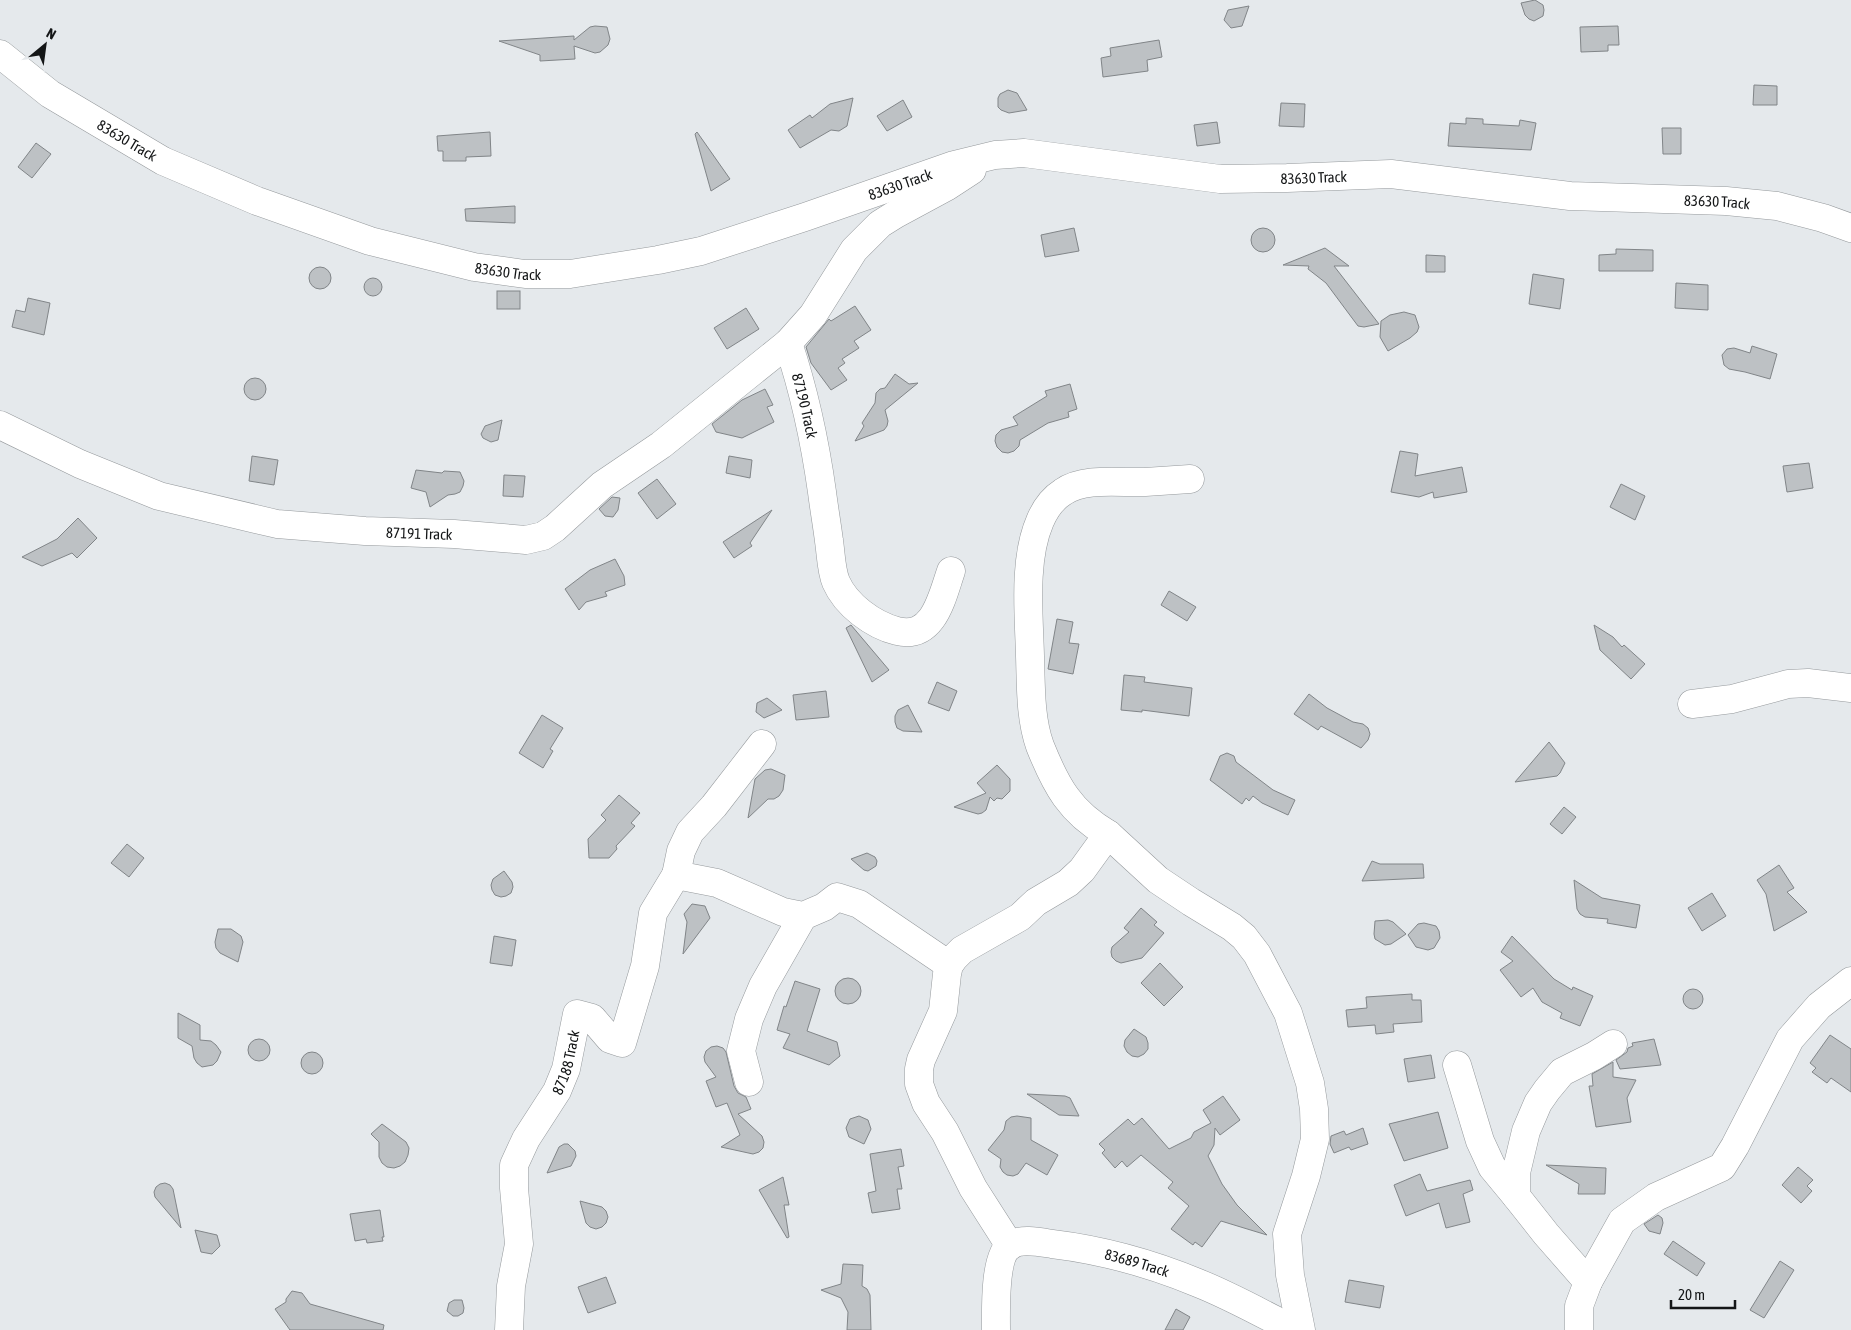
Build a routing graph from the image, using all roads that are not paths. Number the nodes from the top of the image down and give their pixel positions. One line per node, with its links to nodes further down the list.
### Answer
1 (0, 54): 2 (street, 83630 Track)
2 (994, 155): 3 (street, 83630 Track); 4 (street)
3 (1851, 228)
4 (788, 343): 5 (street, 87191 Track); 7 (street, 87190 Track)
5 (0, 425)
6 (1190, 479): 11 (street)
7 (951, 571)
8 (1851, 688): 9 (street)
9 (1692, 704)
10 (762, 744): 12 (street)
11 (1108, 834): 14 (street); 22 (street)
12 (676, 875): 13 (street); 23 (street, 87188 Track)
13 (804, 916): 14 (street); 18 (street)
14 (949, 965): 20 (street)
15 (1851, 981): 21 (street)
16 (1613, 1044): 19 (street)
17 (1457, 1065): 19 (street)
18 (748, 1082)
19 (1516, 1196): 21 (street)
20 (1010, 1246): 22 (street, 83689 Track); 24 (street)
21 (1588, 1282): 25 (street)
22 (1286, 1328)
23 (510, 1330)
24 (996, 1330)
25 (1579, 1330)

